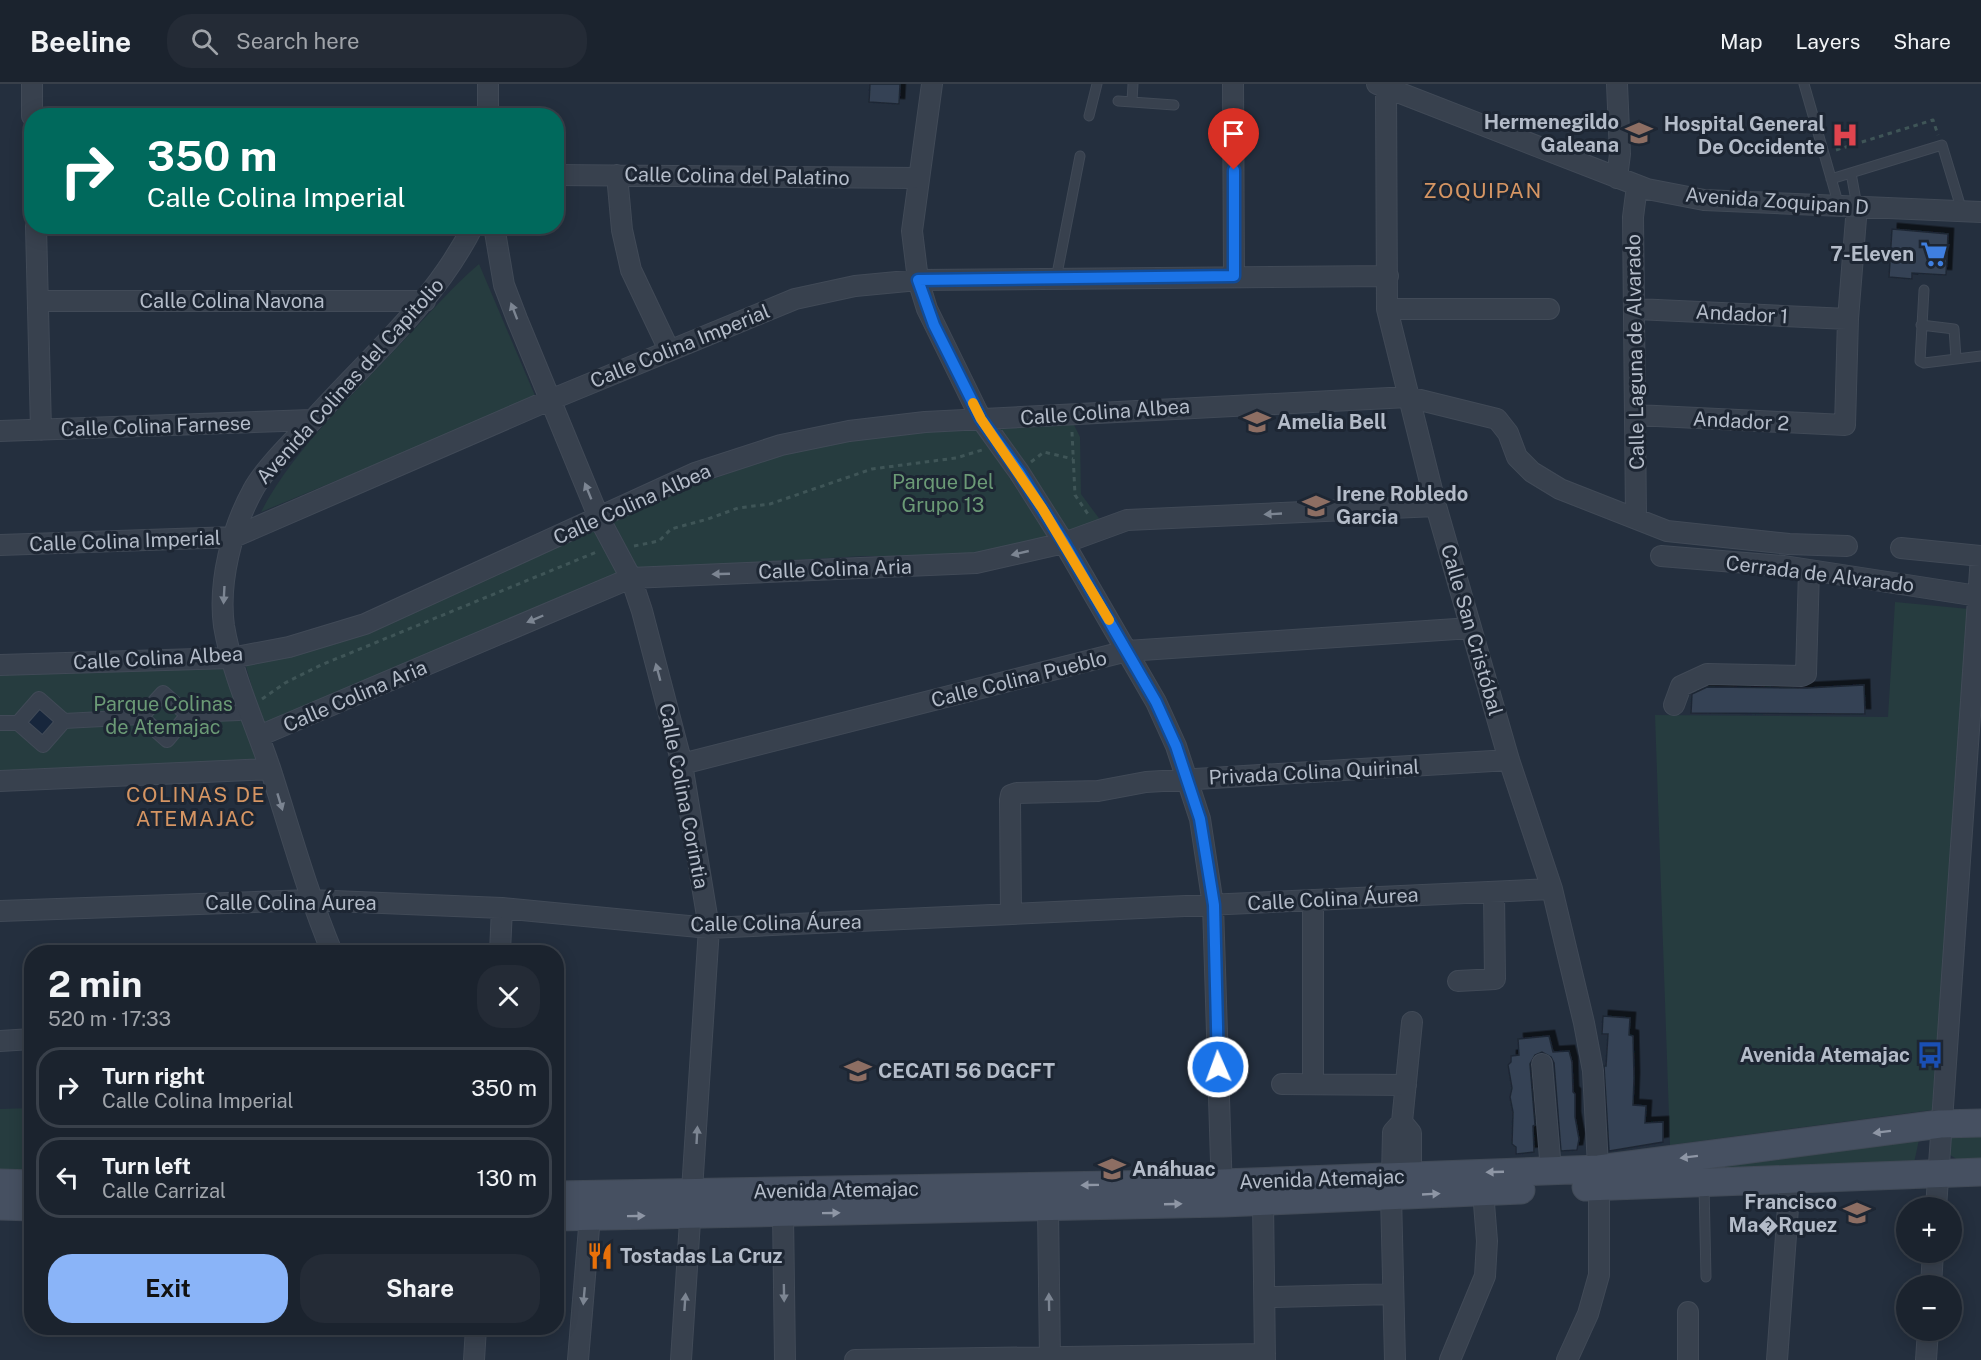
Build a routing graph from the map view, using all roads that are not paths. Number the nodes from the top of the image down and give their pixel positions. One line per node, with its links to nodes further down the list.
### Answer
1 (32, 84): 13 (street)
2 (488, 84): 14 (street)
3 (932, 84): 20 (street)
4 (1097, 84): 15 (lane)
5 (1133, 84): 10 (lane)
6 (1233, 84): 29 (street)
7 (1617, 84): 21 (street)
8 (1804, 84): 22 (lane)
9 (1383, 85): 21 (street, Avenida Zoquipan D); 30 (street, Calle San Cristóbal)
10 (1132, 100): 11 (lane); 12 (lane)
11 (1118, 101)
12 (1174, 105)
13 (32, 108)
14 (488, 108)
15 (1089, 116)
16 (1080, 156): 31 (lane)
17 (1851, 173): 22 (lane); 24 (lane); 25 (lane)
18 (564, 175): 19 (street, Calle Colina del Palatino)
19 (617, 175): 20 (street, Calle Colina del Palatino); 41 (street)
20 (918, 178): 32 (street)
21 (1617, 178): 23 (street, Avenida Zoquipan D)
22 (1831, 179): 24 (lane)
23 (1637, 186): 24 (street, Avenida Zoquipan D); 38 (street, Calle Laguna de Alvarado)
24 (1848, 206): 25 (street, Avenida Zoquipan D); 39 (street)
25 (1972, 211)
26 (36, 234): 35 (street)
27 (469, 234): 34 (street, Avenida Colinas del Capitolio)
28 (495, 234): 45 (street, Calle Colina Corintia, one-way to 28)
29 (1234, 276): 30 (street, Calle Colina Imperial); 31 (street, Calle Colina Imperial)
30 (1388, 276): 36 (street, Calle San Cristóbal)
31 (1056, 279): 32 (street, Calle Colina Imperial)
32 (918, 280): 41 (street, Calle Colina Imperial); 47 (street)
33 (1924, 290): 40 (lane)
34 (425, 300): 35 (street, Calle Colina Navona); 48 (street, Avenida Colinas del Capitolio)
35 (39, 301): 49 (street)
36 (1387, 309): 37 (street); 44 (street, Calle San Cristóbal)
37 (1550, 309)
38 (1636, 309): 39 (street, Andador 1); 46 (street, Calle Laguna de Alvarado)
39 (1848, 319): 46 (street, Andador 2)
40 (1921, 325): 43 (lane); 43 (lane)
41 (669, 350): 45 (street, Calle Colina Imperial)
42 (1981, 356): 43 (lane)
43 (1956, 358)
44 (1408, 397): 47 (street, Calle Colina Albea); 51 (street, Calle San Cristóbal); 53 (street, Calle Colina Albea)
45 (551, 399): 52 (street, Calle Colina Corintia, one-way to 45); 54 (street, Calle Colina Imperial)
46 (1636, 416): 53 (street, Calle Laguna de Alvarado)
47 (981, 419): 52 (street, Calle Colina Albea); 55 (street)
48 (312, 420): 49 (street, Calle Colina Farnese); 54 (street, Avenida Colinas del Capitolio)
49 (40, 430): 50 (street, Calle Colina Farnese)
50 (0, 431)
51 (1436, 507): 55 (street, Calle Colina Aria, one-way to 55); 66 (street, Calle San Cristóbal)
52 (599, 518): 64 (street, Calle Colina Corintia); 68 (street, Calle Colina Albea)
53 (1636, 518): 56 (street, Calle Colina Albea)
54 (234, 537): 57 (street, Calle Colina Imperial); 68 (street, Avenida Colinas del Capitolio, one-way to 68)
55 (1064, 543): 64 (street, Calle Colina Aria, one-way to 64); 67 (street)
56 (1789, 544): 58 (street, Calle Colina Albea); 62 (street)
57 (0, 545)
58 (1847, 546)
59 (1901, 548): 61 (street)
60 (1661, 556): 62 (street, Cerrada de Alvarado)
61 (1981, 556): 65 (street)
62 (1784, 566): 63 (street, Cerrada de Alvarado)
63 (1809, 570): 65 (street, Cerrada de Alvarado); 70 (street)
64 (631, 578): 77 (street, Calle Colina Aria, one-way to 77); 79 (street, Calle Colina Corintia, one-way to 64)
65 (1978, 596): 103 (street)
66 (1471, 628): 67 (street, Calle Colina Pueblo); 78 (street, Calle San Cristóbal)
67 (1127, 651): 79 (street, Calle Colina Pueblo); 81 (street)
68 (231, 658): 69 (street, Calle Colina Albea); 77 (street, Avenida Colinas del Capitolio)
69 (0, 665)
70 (1674, 705)
71 (239, 713): 72 (street)
72 (188, 715): 73 (street); 73 (street)
73 (141, 717): 74 (street)
74 (64, 721): 76 (street); 76 (street)
75 (0, 723): 76 (street)
76 (18, 723)
77 (259, 736): 80 (street, Avenida Colinas del Capitolio)
78 (1509, 760): 81 (street, Privada Colina Quirinal); 83 (street, Calle San Cristóbal)
79 (682, 764): 91 (street, Calle Colina Corintia)
80 (270, 769): 82 (street); 85 (street, Avenida Colinas del Capitolio, one-way to 85)
81 (1188, 779): 87 (street); 90 (street, Privada Colina Quirinal)
82 (0, 781)
83 (1552, 889): 84 (street, Calle Colina Áurea); 107 (street, Calle San Cristóbal)
84 (1494, 892): 86 (street, Calle Colina Áurea); 94 (street)
85 (310, 900): 88 (street, Calle Colina Áurea); 89 (street, Calle Colina Áurea); 92 (street, Avenida Colinas del Capitolio)
86 (1313, 900): 87 (street, Calle Colina Áurea); 100 (street)
87 (1214, 905): 90 (street, Calle Colina Áurea); 114 (street)
88 (502, 908): 91 (street, Calle Colina Áurea); 93 (street)
89 (0, 910)
90 (1011, 914): 91 (street, Calle Colina Áurea)
91 (709, 928): 118 (street, Calle Colina Corintia, one-way to 91)
92 (329, 945)
93 (500, 945)
94 (1458, 981)
95 (1412, 1022): 101 (street)
96 (24, 1040): 97 (street)
97 (0, 1041)
98 (1542, 1064): 104 (street)
99 (1282, 1084): 100 (street)
100 (1313, 1084): 101 (street)
101 (1406, 1085): 109 (street)
102 (1981, 1123): 103 (main road, Avenida Atemajac)
103 (1940, 1124): 106 (street); 107 (main road, Avenida Atemajac, one-way to 107)
104 (1551, 1170): 107 (main road, Avenida Atemajac); 109 (main road, Avenida Atemajac, one-way to 109)
105 (1981, 1172): 106 (main road, Avenida Atemajac)
106 (1938, 1175): 108 (main road, Avenida Atemajac); 116 (street)
107 (1599, 1178): 110 (main road, Avenida Atemajac); 113 (main road, Avenida Atemajac); 141 (street, Calle San Cristóbal)
108 (1790, 1180): 110 (main road, Avenida Atemajac); 143 (street)
109 (1398, 1182): 113 (main road, Avenida Atemajac, one-way to 113); 114 (main road, Avenida Atemajac); 117 (main road, Avenida Atemajac); 126 (street)
110 (1704, 1182): 125 (lane)
111 (0, 1183): 112 (main road)
112 (24, 1184)
113 (1483, 1191): 140 (street)
114 (1222, 1193): 117 (main road, Avenida Atemajac); 118 (main road, Avenida Atemajac, one-way to 118); 121 (main road, Avenida Atemajac, one-way to 114)
115 (564, 1196): 118 (main road, Avenida Atemajac)
116 (1937, 1197)
117 (1263, 1202): 131 (street)
118 (692, 1204): 122 (main road, Avenida Atemajac); 123 (main road, Avenida Atemajac, one-way to 118); 136 (street, Calle Colina Corintia, one-way to 118)
119 (0, 1206): 120 (main road)
120 (24, 1207)
121 (1048, 1208): 122 (main road, Avenida Atemajac, one-way to 121); 132 (street, one-way to 121)
122 (783, 1214): 137 (street, one-way to 137)
123 (590, 1216): 124 (main road, Avenida Atemajac); 135 (street, one-way to 135)
124 (564, 1217)
125 (1706, 1277)
126 (1394, 1294): 127 (street); 139 (street)
127 (1275, 1297)
128 (1688, 1312): 142 (street)
129 (476, 1335): 134 (street)
130 (1927, 1341): 144 (street)
131 (1265, 1357): 133 (street)
132 (1050, 1358): 133 (street); 138 (street)
133 (1159, 1359)
134 (474, 1360)
135 (578, 1360)
136 (681, 1360)
137 (785, 1360)
138 (855, 1360)
139 (1395, 1360)
140 (1450, 1360)
141 (1567, 1360)
142 (1688, 1360)
143 (1777, 1360)
144 (1926, 1360)

